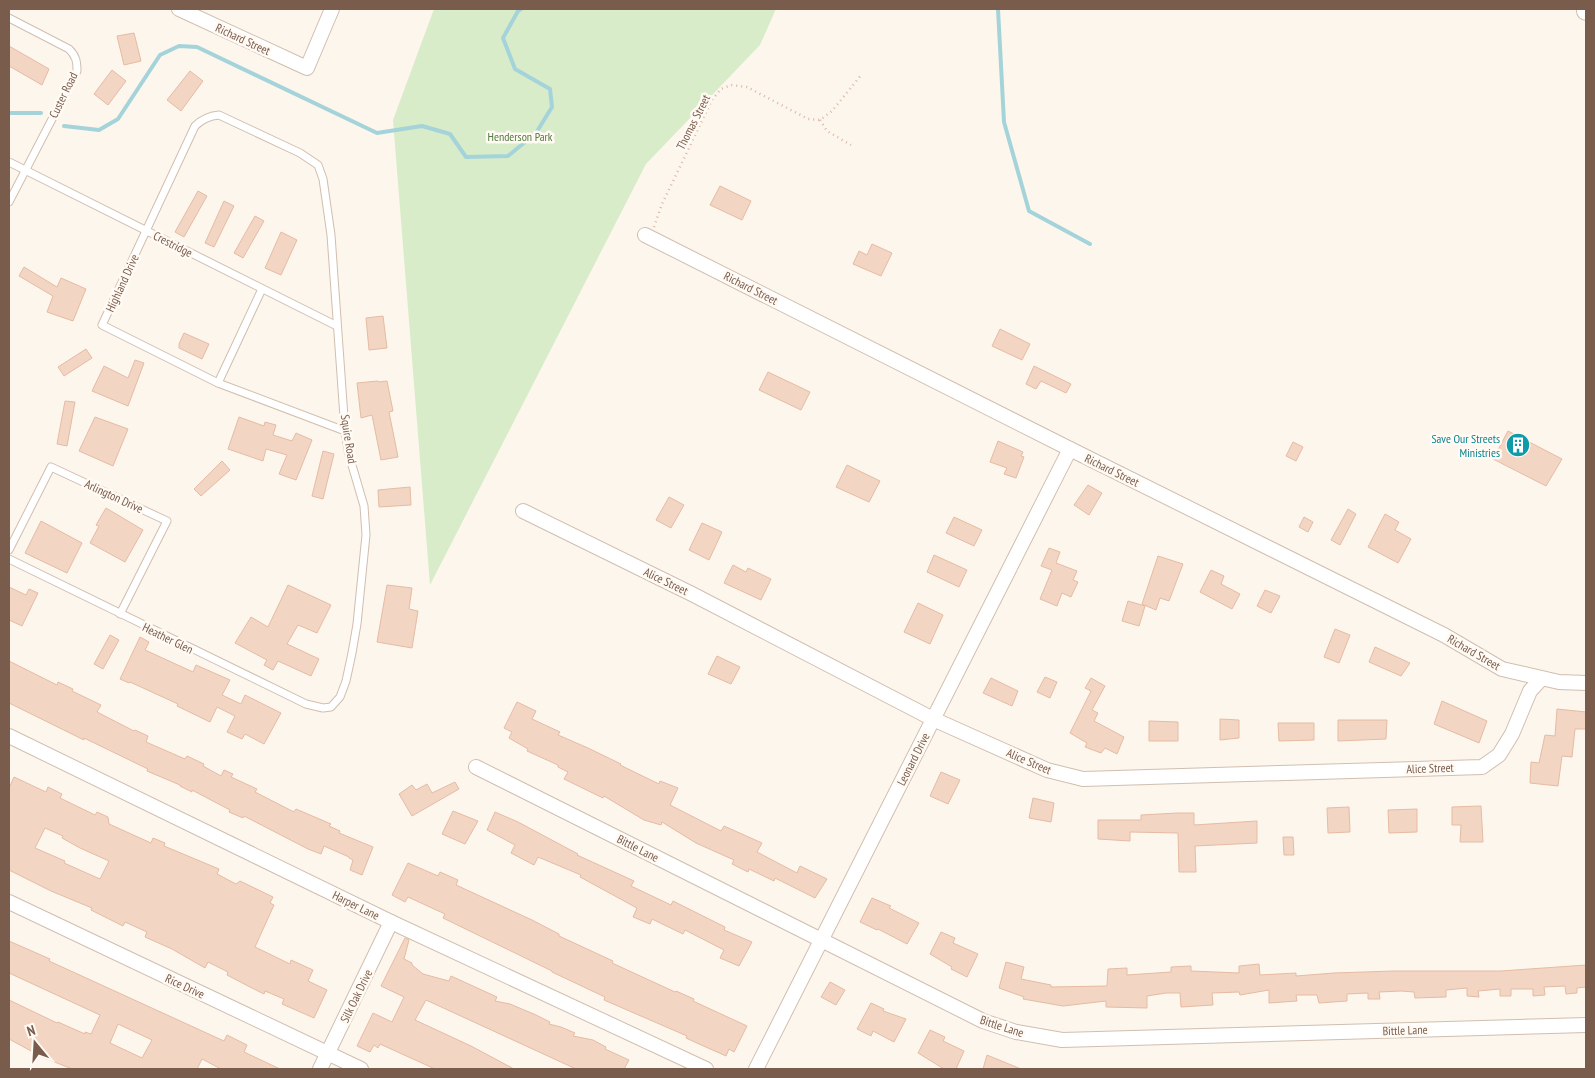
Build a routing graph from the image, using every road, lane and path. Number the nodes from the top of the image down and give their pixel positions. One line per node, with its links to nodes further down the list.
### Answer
1 (179, 9): 2 (street, Richard Street)
2 (332, 9)
3 (9, 18): 9 (lane, Custer Road)
4 (862, 74): 5 (path)
5 (820, 120): 6 (path); 12 (path, Thomas Street)
6 (851, 146)
7 (9, 162): 9 (lane, Crestridge)
8 (318, 165): 11 (lane, Highland Drive); 14 (lane, Squire Road)
9 (25, 170): 10 (lane, Custer Road); 11 (lane, Crestridge)
10 (9, 202)
11 (146, 231): 13 (lane, Crestridge); 15 (lane, Highland Drive)
12 (648, 236): 17 (street, Richard Street)
13 (262, 289): 14 (lane, Crestridge); 15 (lane)
14 (337, 326): 16 (lane, Squire Road)
15 (218, 383): 16 (lane, Highland Drive)
16 (345, 430): 24 (lane, Squire Road)
17 (1070, 449): 22 (street, Richard Street); 25 (street, Leonard Drive)
18 (522, 511): 25 (street, Alice Street)
19 (9, 550): 21 (lane, Arlington Drive)
20 (9, 559): 21 (lane, Heather Glen)
21 (120, 614): 24 (lane, Heather Glen)
22 (1541, 679): 23 (street, Richard Street); 25 (street, Alice Street)
23 (1586, 683)
24 (331, 707)
25 (933, 719): 30 (street, Leonard Drive)
26 (9, 736): 29 (street, Harper Lane)
27 (476, 767): 30 (street, Bittle Lane)
28 (9, 902): 32 (street, Rice Drive)
29 (391, 922): 32 (street, Silk Oak Drive); 35 (street, Harper Lane)
30 (821, 940): 31 (street, Bittle Lane); 36 (street, Leonard Drive)
31 (1586, 1025)
32 (328, 1053): 33 (street, Silk Oak Drive); 34 (street, Rice Drive)
33 (320, 1069)
34 (361, 1069)
35 (706, 1069)
36 (756, 1069)

